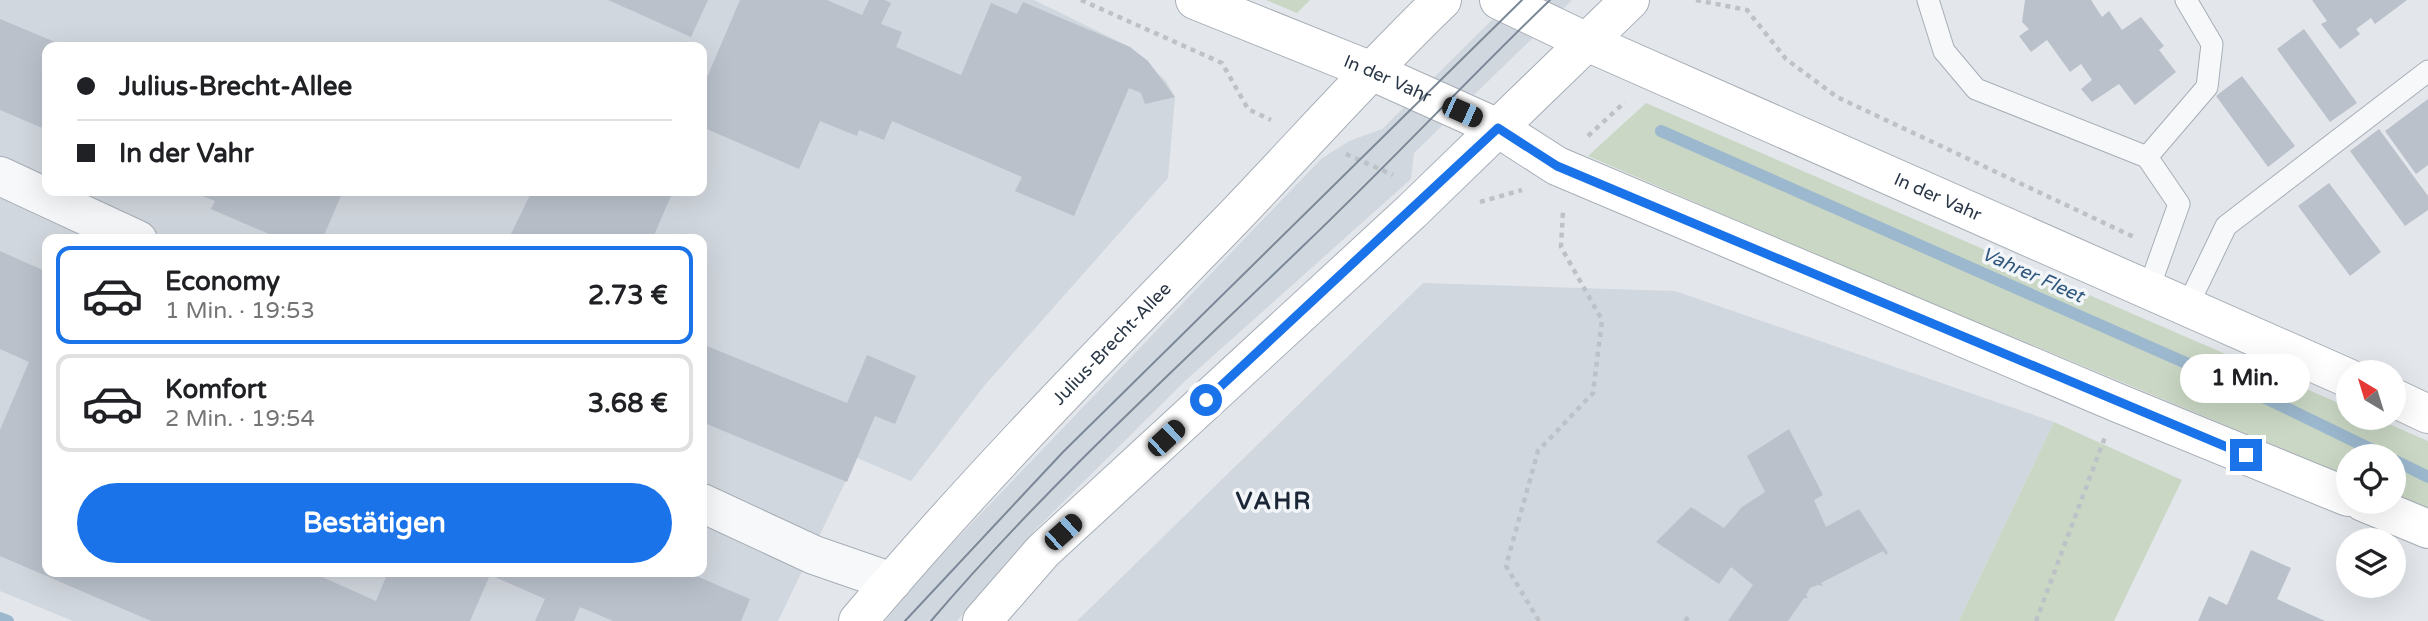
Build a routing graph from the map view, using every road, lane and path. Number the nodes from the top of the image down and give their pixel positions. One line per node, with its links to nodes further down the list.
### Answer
1 (1081, 0): 14 (path)
2 (1195, 0): 10 (main road, In der Vahr)
3 (1442, 0): 10 (main road, Julius-Brecht-Allee)
4 (1499, 0): 9 (main road, In der Vahr)
5 (1630, 0): 9 (main road)
6 (1696, 0): 23 (path)
7 (1928, 0): 15 (lane)
8 (2186, 0): 15 (lane)
9 (1587, 42): 12 (main road, In der Vahr); 13 (main road)
10 (1369, 70): 13 (main road, In der Vahr); 14 (main road, Julius-Brecht-Allee)
11 (2428, 71): 25 (lane)
12 (1657, 72): 16 (path); 24 (main road, In der Vahr)
13 (1498, 128): 16 (main road, In der Vahr); 18 (main road)
14 (1310, 138): 18 (path); 34 (main road, Julius-Brecht-Allee)
15 (2147, 157): 23 (lane)
16 (1557, 166): 18 (path); 30 (main road, In der Vahr)
17 (0, 176): 19 (street)
18 (1433, 191): 37 (main road)
19 (42, 195)
20 (43, 196): 22 (street)
21 (1563, 211): 38 (path)
22 (125, 234)
23 (2162, 251): 24 (lane)
24 (2149, 288): 25 (main road, In der Vahr)
25 (2188, 306): 26 (main road, In der Vahr)
26 (2336, 373)
27 (2406, 404): 28 (main road)
28 (2428, 414)
29 (2108, 431): 40 (path)
30 (2336, 491)
31 (707, 505): 34 (street)
32 (2391, 514): 33 (main road)
33 (2428, 529)
34 (891, 582): 36 (main road, Julius-Brecht-Allee)
35 (1691, 614): 39 (path)
36 (858, 621)
37 (982, 621)
38 (1539, 621)
39 (1685, 621)
40 (2036, 621)

